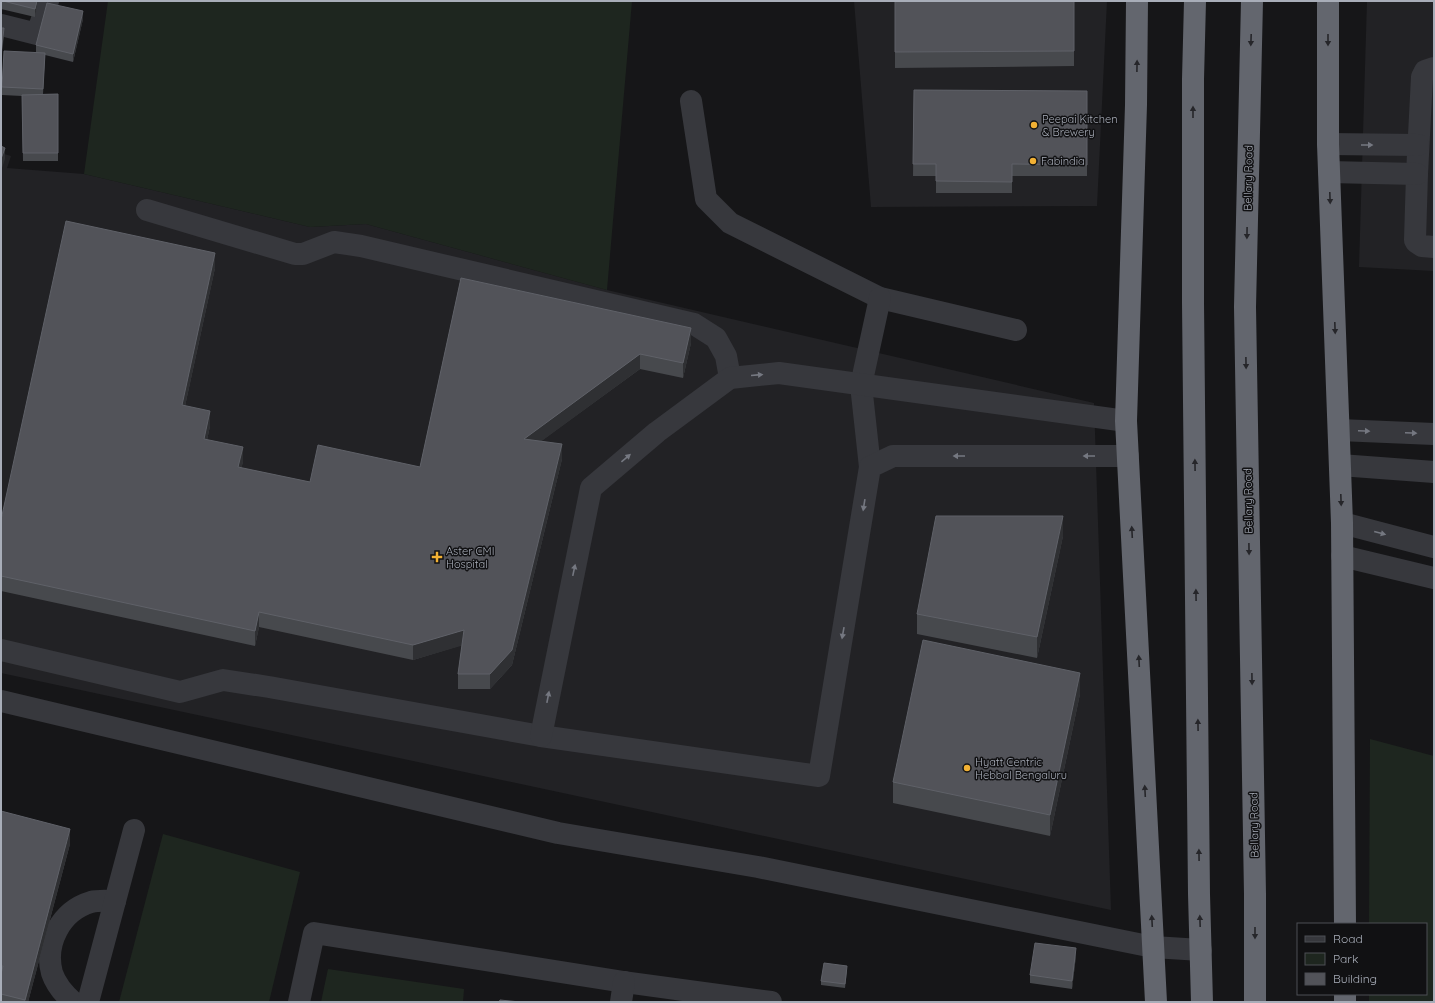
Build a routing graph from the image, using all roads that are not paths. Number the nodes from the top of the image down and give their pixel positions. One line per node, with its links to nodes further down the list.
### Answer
1 (48, 1): 6 (street)
2 (1137, 1): 19 (highway, one-way to 2)
3 (1195, 1): 37 (highway, one-way to 3)
4 (1252, 1): 45 (highway, Bellary Road, one-way to 45)
5 (1328, 1): 9 (highway, one-way to 9)
6 (1, 25)
7 (1434, 68): 10 (street)
8 (691, 100): 15 (street)
9 (1328, 144): 10 (street, one-way to 10); 11 (highway)
10 (1418, 145): 12 (street)
11 (1329, 172): 12 (street); 20 (highway, one-way to 20)
12 (1417, 174): 14 (street)
13 (147, 210): 17 (street)
14 (1434, 247)
15 (880, 298): 16 (street); 18 (street)
16 (1016, 330)
17 (730, 378): 18 (street, one-way to 18); 32 (street, one-way to 17)
18 (861, 384): 19 (street); 24 (street)
19 (1126, 421): 22 (highway)
20 (1339, 430): 21 (street, one-way to 21); 23 (highway)
21 (1434, 434)
22 (1128, 456): 24 (street, one-way to 24); 36 (highway, one-way to 22)
23 (1340, 465): 25 (street); 26 (highway, one-way to 26)
24 (870, 467): 32 (street, one-way to 32)
25 (1434, 472)
26 (1342, 523): 27 (street, one-way to 27); 28 (highway)
27 (1434, 547)
28 (1342, 556): 29 (street); 35 (highway)
29 (1434, 578)
30 (1, 650): 32 (street)
31 (1, 701): 36 (street)
32 (541, 736)
33 (134, 830): 34 (street)
34 (115, 901): 39 (street); 40 (street)
35 (1345, 923)
36 (1153, 947): 37 (street); 43 (highway)
37 (1201, 950): 44 (highway)
38 (622, 992): 41 (street); 42 (street)
39 (74, 1002)
40 (88, 1002)
41 (299, 1002)
42 (771, 1002)
43 (1156, 1002)
44 (1202, 1002)
45 (1255, 1002)

